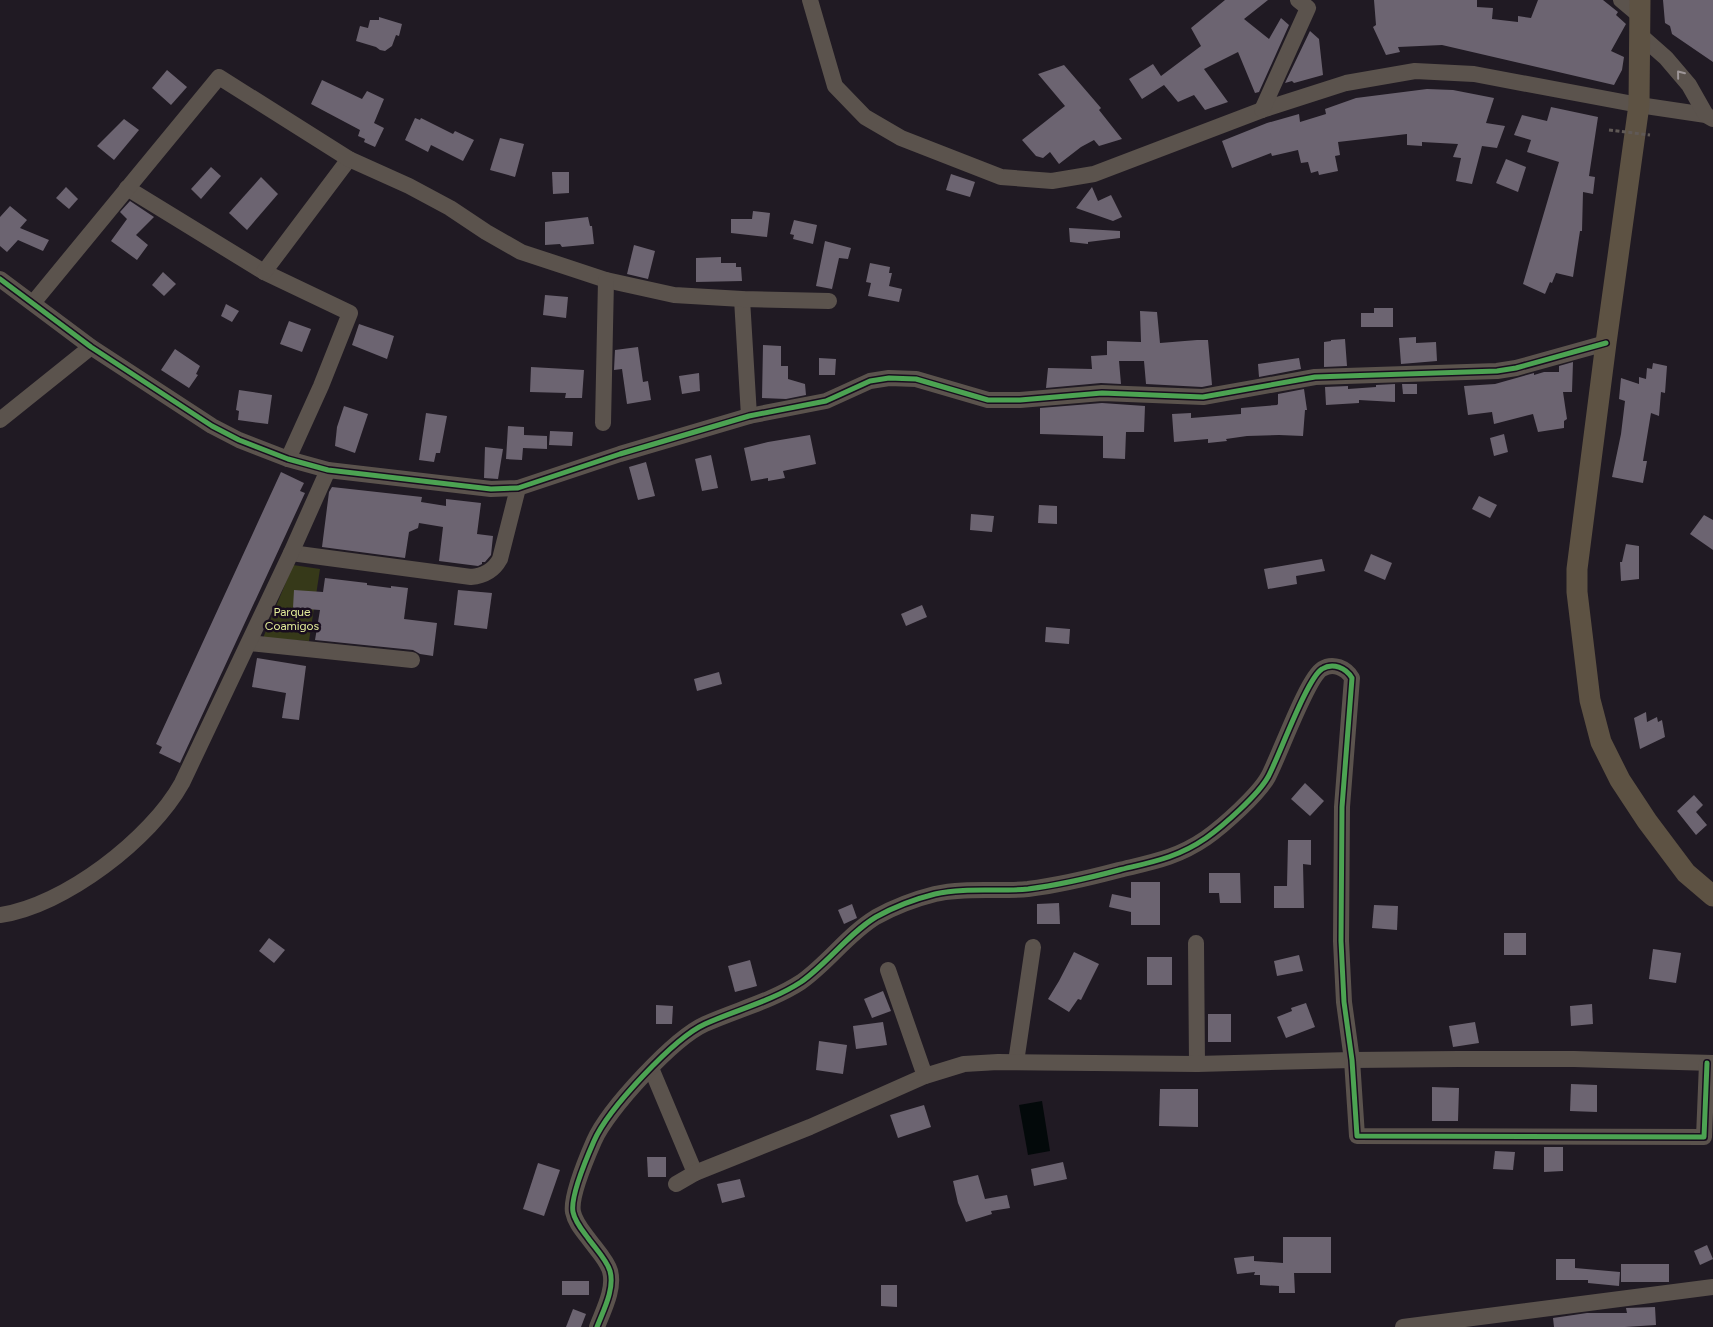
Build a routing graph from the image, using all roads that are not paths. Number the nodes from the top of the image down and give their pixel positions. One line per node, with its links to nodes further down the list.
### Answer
1 (810, 0): 6 (street)
2 (1298, 0): 6 (street)
3 (1621, 0): 4 (street)
4 (1640, 17): 5 (main road); 7 (street, one-way to 4)
5 (1639, 106): 6 (street); 7 (street); 16 (main road)
6 (1262, 110)
7 (1711, 112)
8 (349, 159): 9 (street); 10 (street); 12 (street)
9 (127, 188): 10 (street); 15 (street)
10 (264, 272): 21 (street)
11 (0, 279): 15 (street)
12 (606, 280): 13 (street); 20 (street)
13 (742, 300): 14 (street); 18 (street)
14 (829, 301)
15 (33, 303): 17 (street)
16 (1606, 343): 18 (street); 27 (main road)
17 (91, 347): 19 (street); 21 (street)
18 (749, 416): 23 (street)
19 (0, 420)
20 (603, 423)
21 (288, 459): 22 (street)
22 (328, 470): 23 (street); 24 (street)
23 (518, 488): 24 (street)
24 (291, 553): 25 (street)
25 (249, 643): 26 (street); 28 (street)
26 (412, 660)
27 (1713, 896)
28 (0, 915)
29 (1196, 943): 35 (street)
30 (1032, 947): 33 (street)
31 (888, 970): 37 (street)
32 (1352, 1060): 34 (street); 34 (street); 35 (street); 36 (street)
33 (1016, 1062): 35 (street); 37 (street)
34 (1710, 1063)
35 (1197, 1064)
36 (651, 1068): 38 (street); 41 (street)
37 (925, 1076): 38 (street)
38 (695, 1173): 39 (street)
39 (676, 1184)
40 (1713, 1287): 42 (street)
41 (597, 1327)
42 (1403, 1327)

